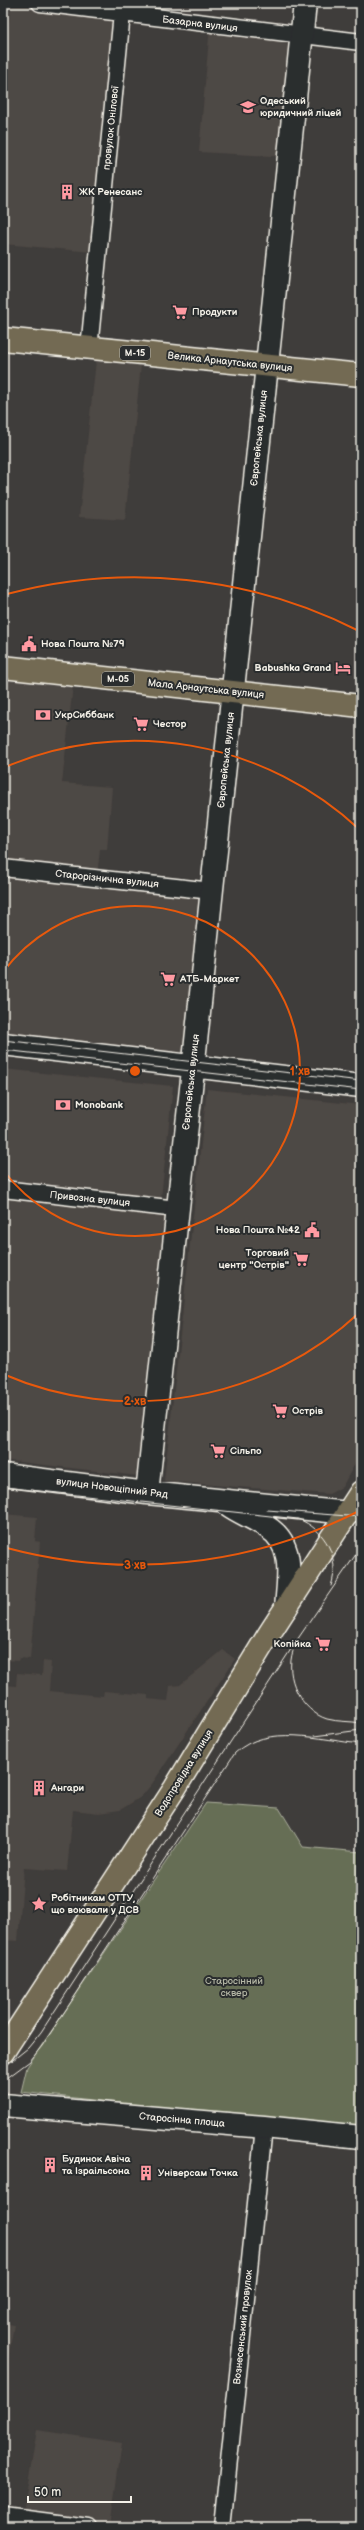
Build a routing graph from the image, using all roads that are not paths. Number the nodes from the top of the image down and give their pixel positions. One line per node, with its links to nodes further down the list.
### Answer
1 (40, 3): 3 (street, Базарна вулиця)
2 (304, 3): 4 (street, Європейська вулиця)
3 (123, 9): 4 (street, Базарна вулиця); 7 (street, провулок Онілової)
4 (301, 36): 5 (street, Базарна вулиця); 8 (street, Європейська вулиця)
5 (361, 42)
6 (3, 339): 7 (main road, Велика Арнаутська вулиця / М-15)
7 (90, 349): 8 (main road, Велика Арнаутська вулиця / М-15)
8 (266, 366): 9 (main road, Велика Арнаутська вулиця / М-15); 11 (street, Європейська вулиця)
9 (361, 375)
10 (3, 667): 11 (main road, Мала Арнаутська вулиця / М-05)
11 (232, 692): 12 (main road, Мала Арнаутська вулиця / М-05); 14 (street, Європейська вулиця)
12 (361, 706)
13 (3, 868): 14 (street, Старорізнична вулиця)
14 (212, 891): 16 (street, Європейська вулиця)
15 (3, 1044): 16 (street)
16 (193, 1065): 17 (street); 19 (street, Європейська вулиця)
17 (361, 1086)
18 (3, 1189): 19 (street, Привозна вулиця)
19 (177, 1209): 22 (street, Європейська вулиця)
20 (3, 1475): 22 (street, вулиця Новощіпний Ряд)
21 (361, 1492): 24 (main road, Водопровідна вулиця)
22 (147, 1493): 23 (street, вулиця Новощіпний Ряд)
23 (221, 1500): 24 (street, вулиця Новощіпний Ряд); 25 (street, вулиця Новощіпний Ряд)
24 (349, 1513): 25 (main road, Водопровідна вулиця)
25 (286, 1608): 26 (main road, Водопровідна вулиця)
26 (3, 2052)
27 (3, 2105): 28 (street, Старосінна площа)
28 (264, 2127): 29 (street, Старосінна площа); 32 (street, Вознесенський провулок)
29 (361, 2137)
30 (3, 2516): 31 (street)
31 (89, 2527)
32 (222, 2527)

